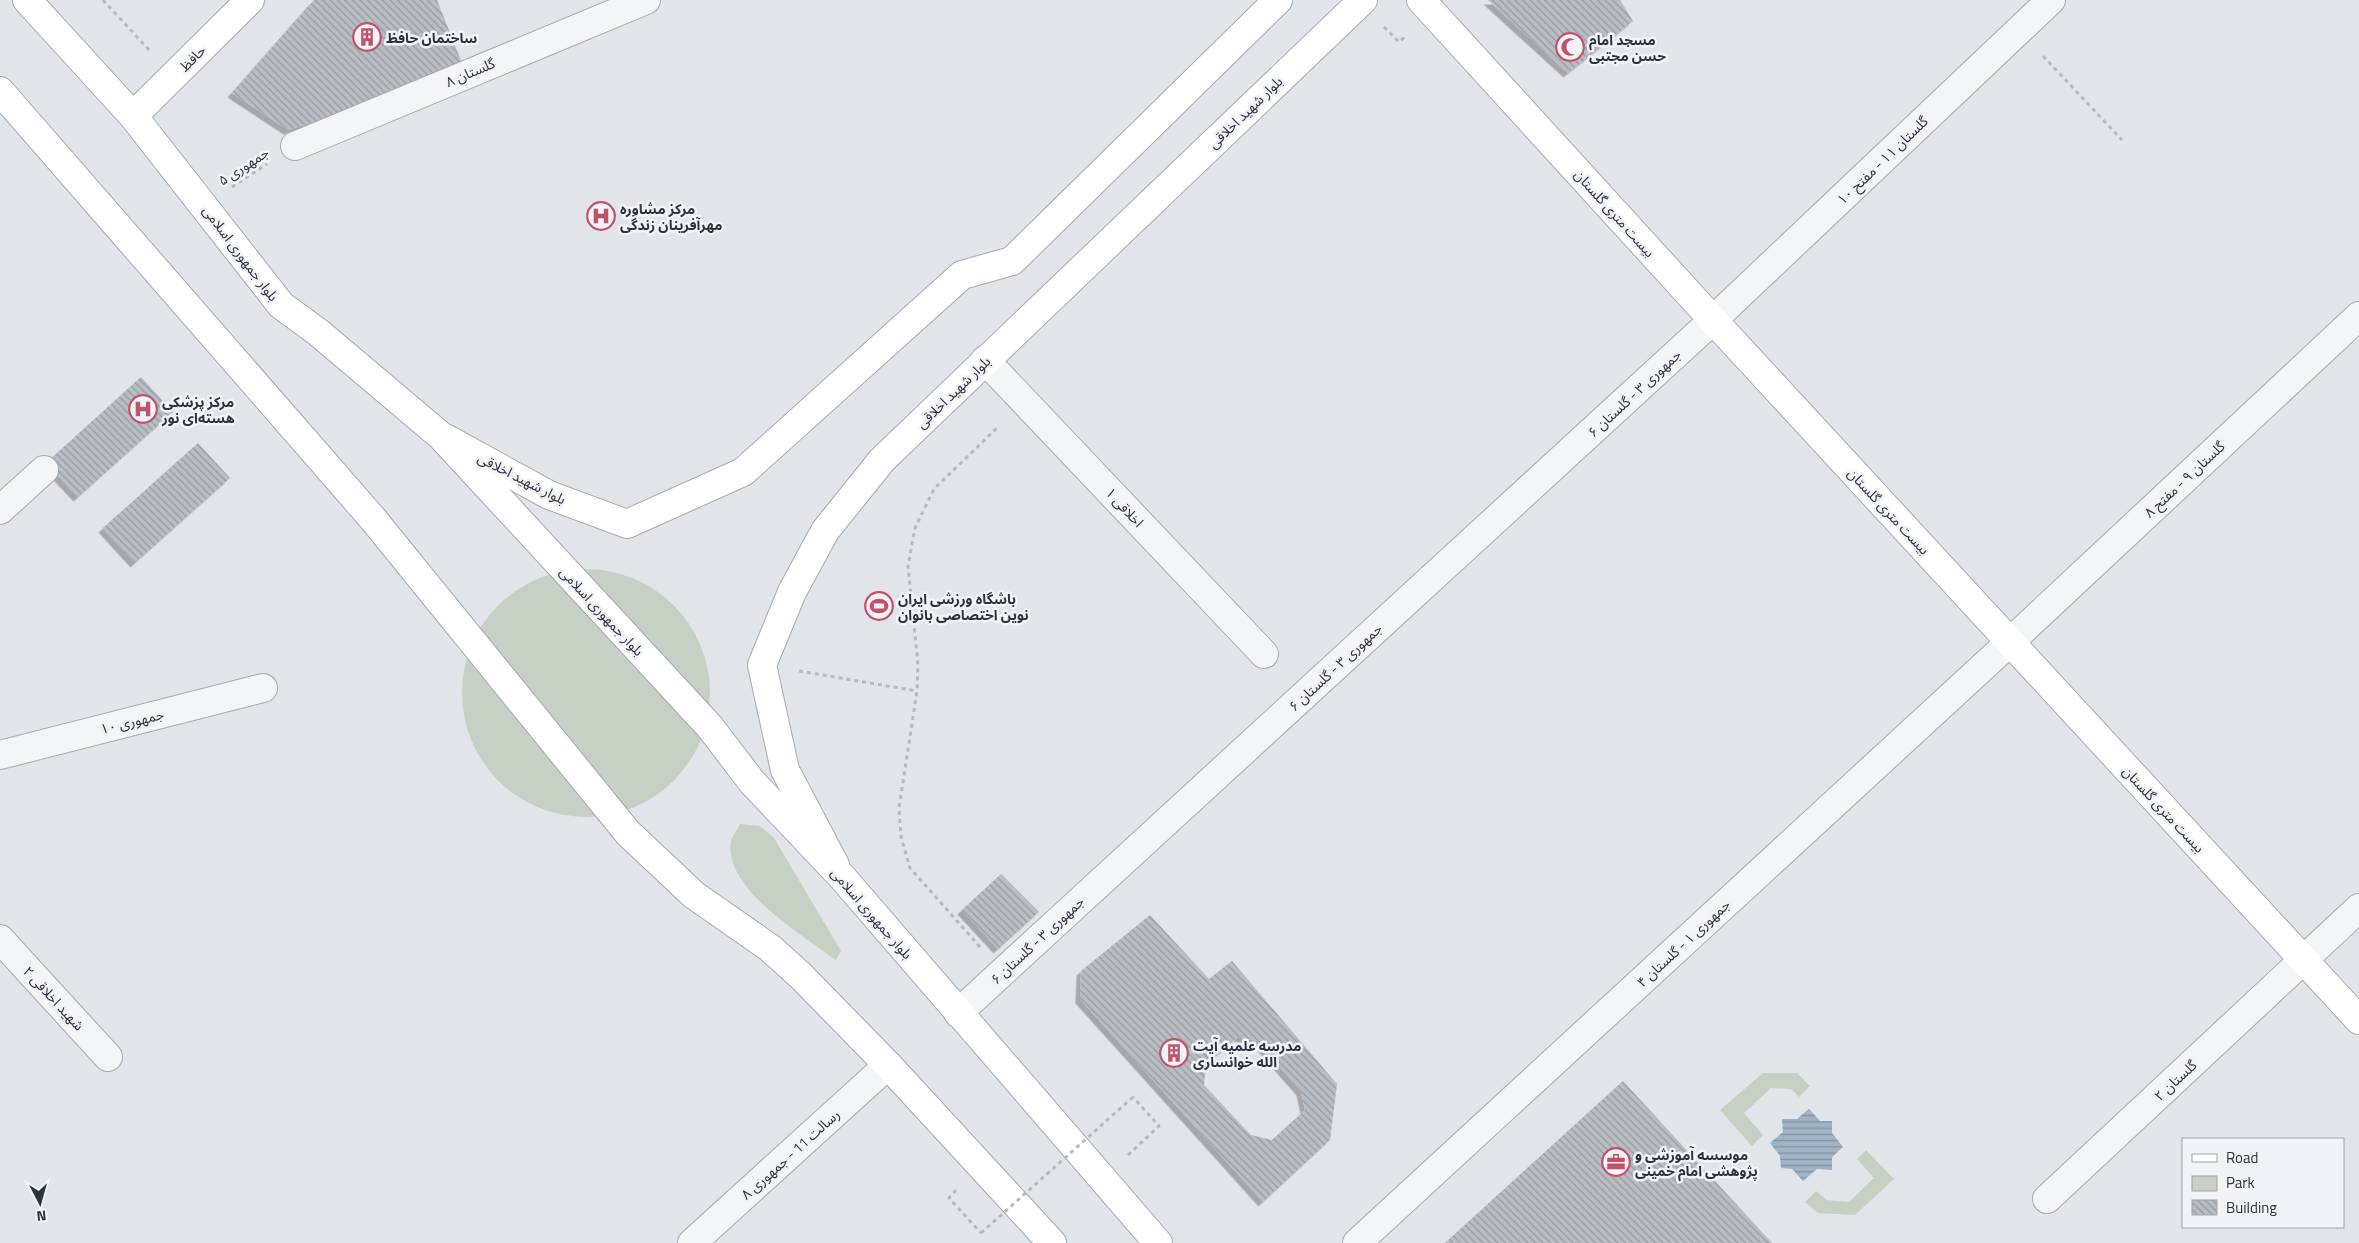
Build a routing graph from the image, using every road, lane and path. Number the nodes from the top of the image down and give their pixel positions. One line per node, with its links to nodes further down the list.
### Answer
1 (27, 0): 12 (main road, بلوار جمهوری اسلامی)
2 (103, 0): 10 (path)
3 (250, 0): 10 (main road, حافظ)
4 (646, 0): 14 (street, گلستان ۸)
5 (1278, 0): 20 (main road, بلوار شهید اخلاقی)
6 (1362, 0): 18 (main road, بلوار شهید اخلاقی)
7 (1421, 0): 17 (main road, بیست متری گلستان)
8 (2051, 0): 9 (street, گلستان ۱۱ - مفتح ۱۰)
9 (2019, 30): 13 (path); 17 (street, گلستان ۱۱ - مفتح ۱۰)
10 (173, 76): 12 (main road, حافظ)
11 (0, 91): 37 (main road)
12 (133, 116): 15 (main road, بلوار جمهوری اسلامی)
13 (2122, 140)
14 (295, 146): 15 (path, جمهوری ۵)
15 (204, 205): 20 (main road, بلوار جمهوری اسلامی)
16 (2359, 316): 23 (street, گلستان ۹ - مفتح ۸)
17 (1713, 320): 23 (main road, بیست متری گلستان); 33 (street, جمهوری ۳ - گلستان ۶)
18 (986, 360): 19 (street, اخلاقی ۱); 25 (main road, بلوار شهید اخلاقی)
19 (1024, 401): 24 (street, اخلاقی ۱); 27 (path)
20 (441, 436): 29 (main road, بلوار جمهوری اسلامی)
21 (44, 470): 22 (street)
22 (0, 510)
23 (2010, 642): 32 (main road, بیست متری گلستان); 44 (street, جمهوری ۱ - گلستان ۴)
24 (1264, 654)
25 (762, 664): 27 (path); 29 (main road)
26 (263, 688): 28 (street, جمهوری ۱۰)
27 (917, 691): 33 (path)
28 (0, 755)
29 (842, 877): 34 (main road, بلوار جمهوری اسلامی)
30 (2359, 908): 32 (street, گلستان ۲)
31 (0, 939): 36 (street, شهید اخلاقی ۲)
32 (2304, 960): 35 (main road, بیست متری گلستان); 40 (street, گلستان ۲)
33 (1002, 972): 34 (street, جمهوری ۳ - گلستان ۶)
34 (958, 1013): 38 (main road, بلوار جمهوری اسلامی)
35 (2359, 1020)
36 (108, 1057)
37 (888, 1065): 41 (street, رسالت 11 - جمهوری ۸); 42 (main road)
38 (1102, 1179): 39 (path, bridge); 43 (main road, بلوار جمهوری اسلامی)
39 (949, 1198)
40 (2047, 1199)
41 (692, 1243)
42 (1052, 1243)
43 (1158, 1243)
44 (1356, 1243)

